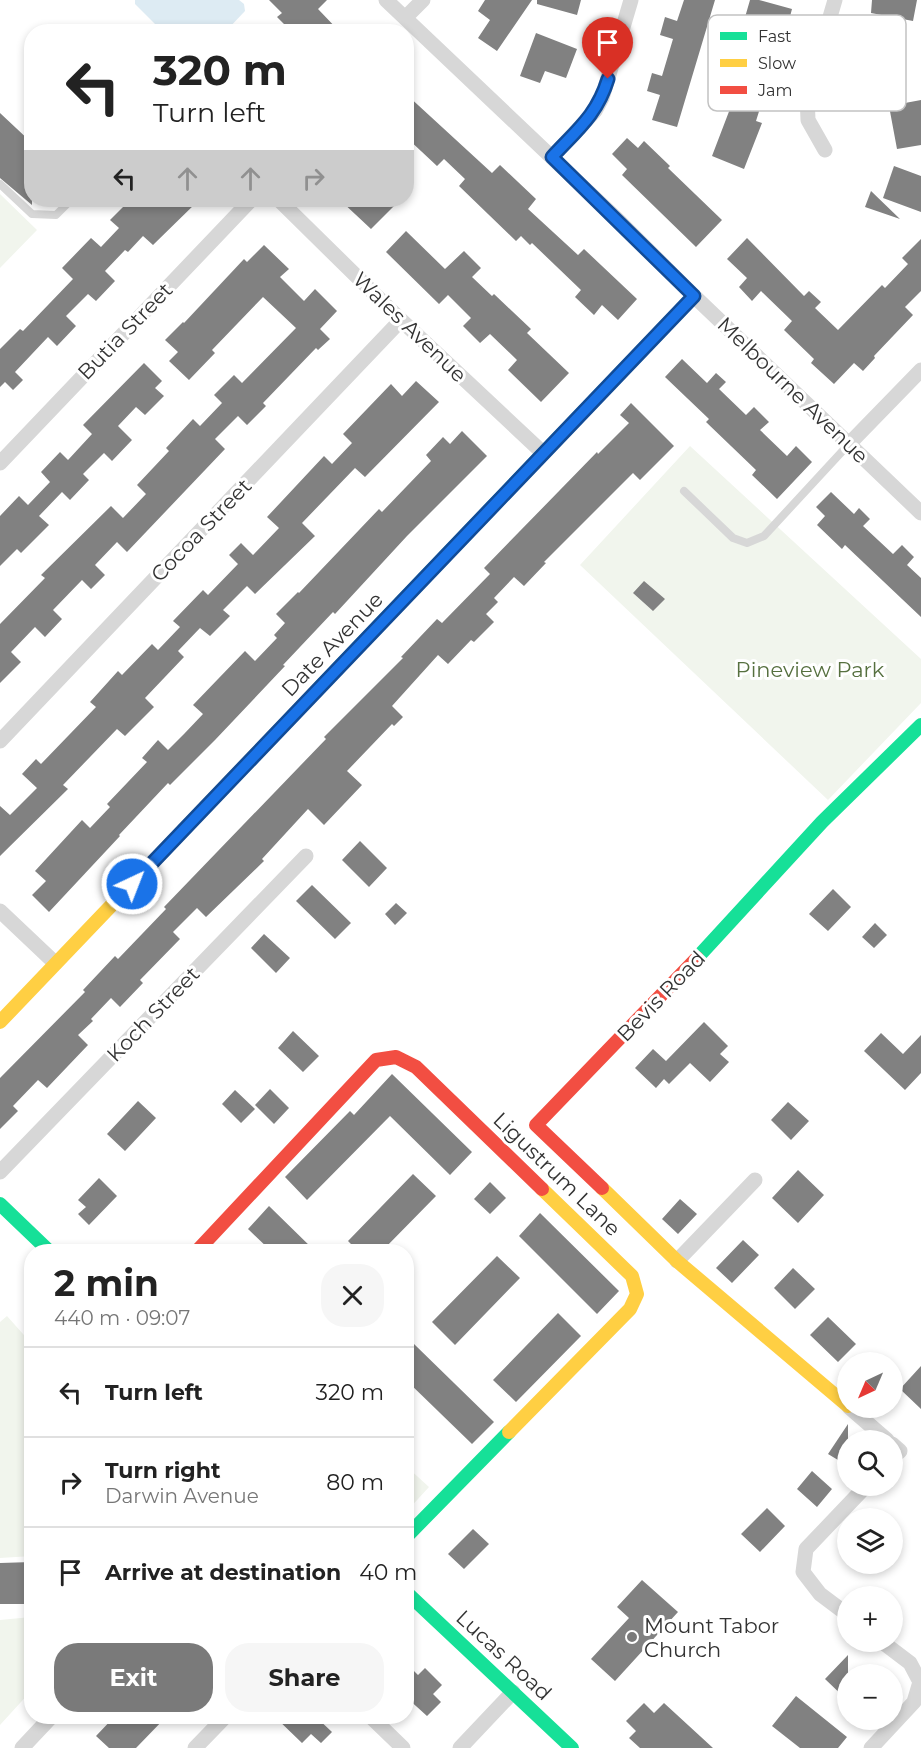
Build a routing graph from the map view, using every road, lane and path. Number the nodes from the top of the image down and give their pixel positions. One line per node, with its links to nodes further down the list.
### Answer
1 (386, 0): 6 (street, Melbourne Avenue)
2 (423, 0): 6 (street)
3 (631, 0): 11 (street)
4 (835, 0): 5 (street)
5 (831, 15)
6 (405, 18): 7 (street, Melbourne Avenue)
7 (411, 24)
8 (414, 27): 11 (street, Melbourne Avenue)
9 (808, 111): 10 (street)
10 (825, 150)
11 (552, 157): 18 (street, Melbourne Avenue)
12 (0, 183): 13 (lane)
13 (24, 206)
14 (25, 207): 15 (lane)
15 (63, 207)
16 (244, 207): 23 (street, Butia Street)
17 (286, 207): 19 (street, Wales Avenue)
18 (694, 296): 21 (street, Melbourne Avenue); 22 (street, Date Avenue)
19 (401, 320): 22 (street, Wales Avenue); 27 (street, Cocoa Street)
20 (921, 370): 21 (street)
21 (849, 444): 24 (lane); 25 (street, Melbourne Avenue)
22 (543, 453): 30 (street, Date Avenue)
23 (0, 463)
24 (684, 491)
25 (921, 513)
26 (921, 725): 37 (street, Bevis Road)
27 (0, 741)
28 (306, 856): 32 (street, Koch Street)
29 (0, 911): 30 (street)
30 (55, 963): 31 (street, Date Avenue)
31 (0, 1022)
32 (0, 1172)
33 (755, 1180): 37 (street)
34 (0, 1204): 35 (street)
35 (42, 1244)
36 (204, 1244): 42 (street, Ligustrum Lane)
37 (677, 1261): 38 (street, Bevis Road)
38 (837, 1398)
39 (861, 1418): 40 (street, Bevis Road)
40 (875, 1430)
41 (857, 1496): 44 (street)
42 (414, 1529)
43 (414, 1599): 46 (street, Lucas Road)
44 (837, 1607)
45 (896, 1652): 55 (street)
46 (513, 1692): 53 (street); 54 (street, Lucas Road)
47 (44, 1724): 50 (street)
48 (218, 1724): 51 (street)
49 (378, 1724): 52 (street)
50 (21, 1748)
51 (195, 1748)
52 (403, 1748)
53 (460, 1748)
54 (572, 1748)
55 (871, 1748)

